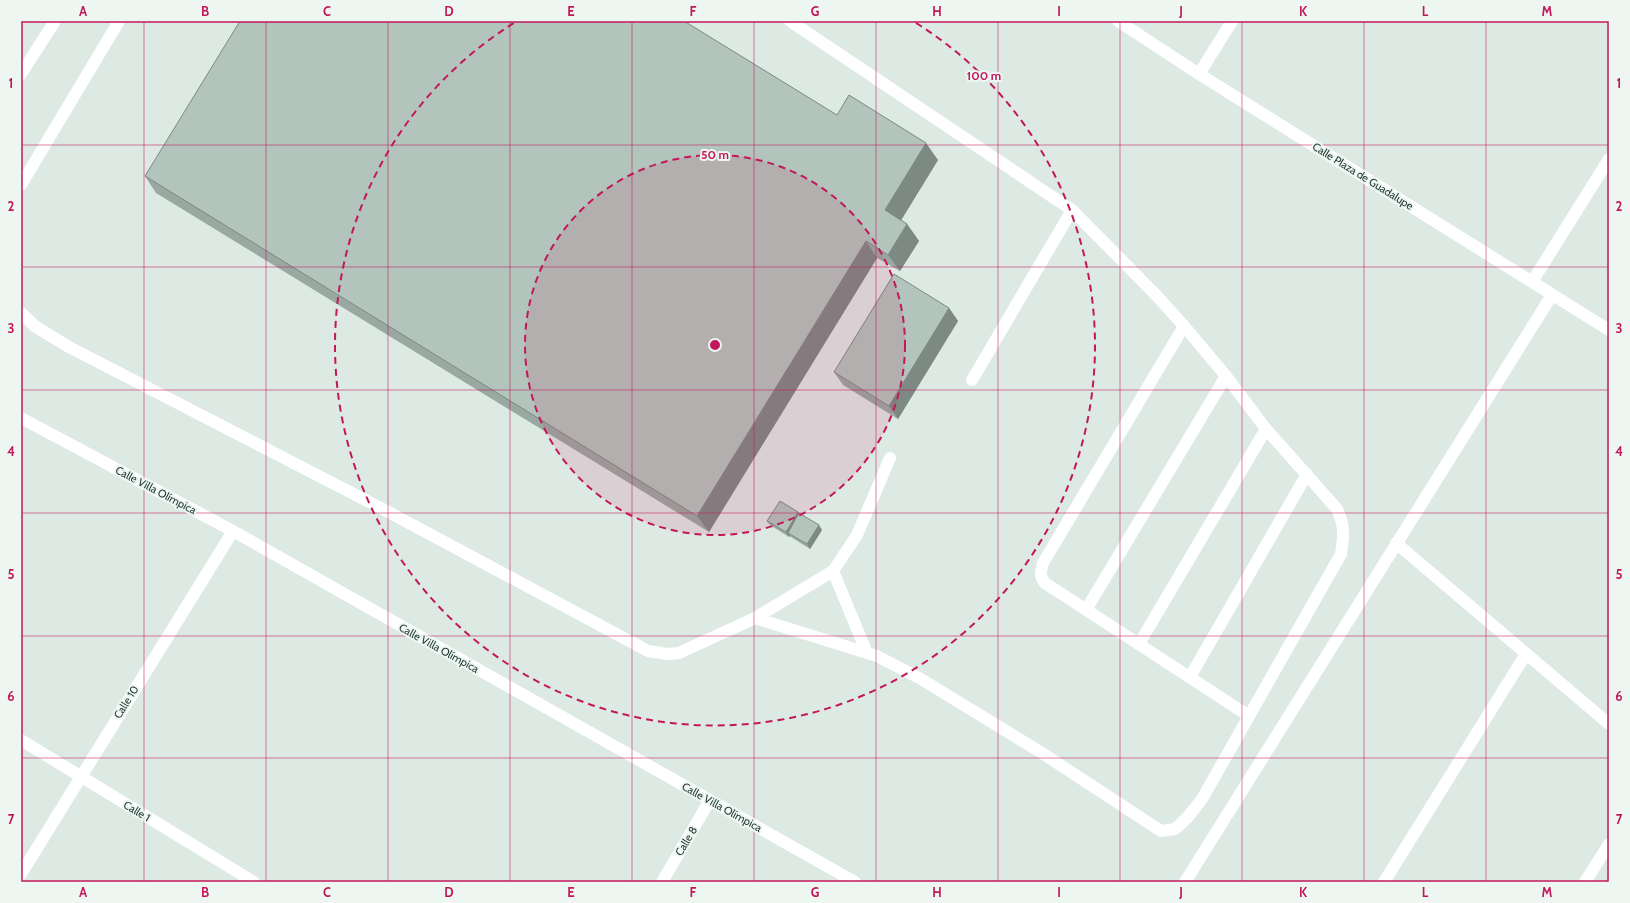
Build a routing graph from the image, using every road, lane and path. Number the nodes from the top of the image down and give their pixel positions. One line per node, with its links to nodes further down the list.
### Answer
1 (56, 21): 6 (street)
2 (119, 21): 9 (street)
3 (790, 21): 10 (street)
4 (1118, 21): 7 (street, Calle Plaza de Guadalupe)
5 (1232, 21): 7 (street)
6 (21, 74)
7 (1199, 74): 11 (street, Calle Plaza de Guadalupe)
8 (1609, 159): 11 (street)
9 (21, 185)
10 (1072, 210): 14 (street); 17 (street)
11 (1532, 282): 12 (street, Calle Plaza de Guadalupe)
12 (1552, 295): 15 (street, Calle Plaza de Guadalupe); 23 (street)
13 (21, 313): 26 (street)
14 (1184, 326): 16 (street); 25 (street)
15 (1609, 330)
16 (1226, 376): 19 (street); 25 (street)
17 (972, 380)
18 (21, 418): 22 (street, Calle Villa Olímpica)
19 (1266, 429): 21 (street); 27 (street)
20 (890, 458): 24 (street)
21 (1307, 474): 30 (street); 31 (street)
22 (233, 531): 34 (street, Calle 10); 35 (street, Calle Villa Olímpica)
23 (1396, 544): 29 (street); 41 (street)
24 (833, 571): 26 (street); 28 (street)
25 (1086, 610): 27 (street)
26 (756, 618): 28 (street)
27 (1139, 644): 30 (street)
28 (867, 653): 31 (street)
29 (1526, 654): 32 (street); 42 (street)
30 (1190, 677): 31 (street)
31 (1249, 716)
32 (1609, 724)
33 (21, 740): 34 (street, Calle 1)
34 (80, 776): 37 (street, Calle 10); 38 (street, Calle 1)
35 (710, 800): 39 (street, Calle 8); 40 (street, Calle Villa Olímpica)
36 (1609, 844): 43 (street)
37 (21, 874)
38 (254, 882)
39 (662, 882)
40 (855, 882)
41 (1184, 882)
42 (1384, 882)
43 (1585, 882)

